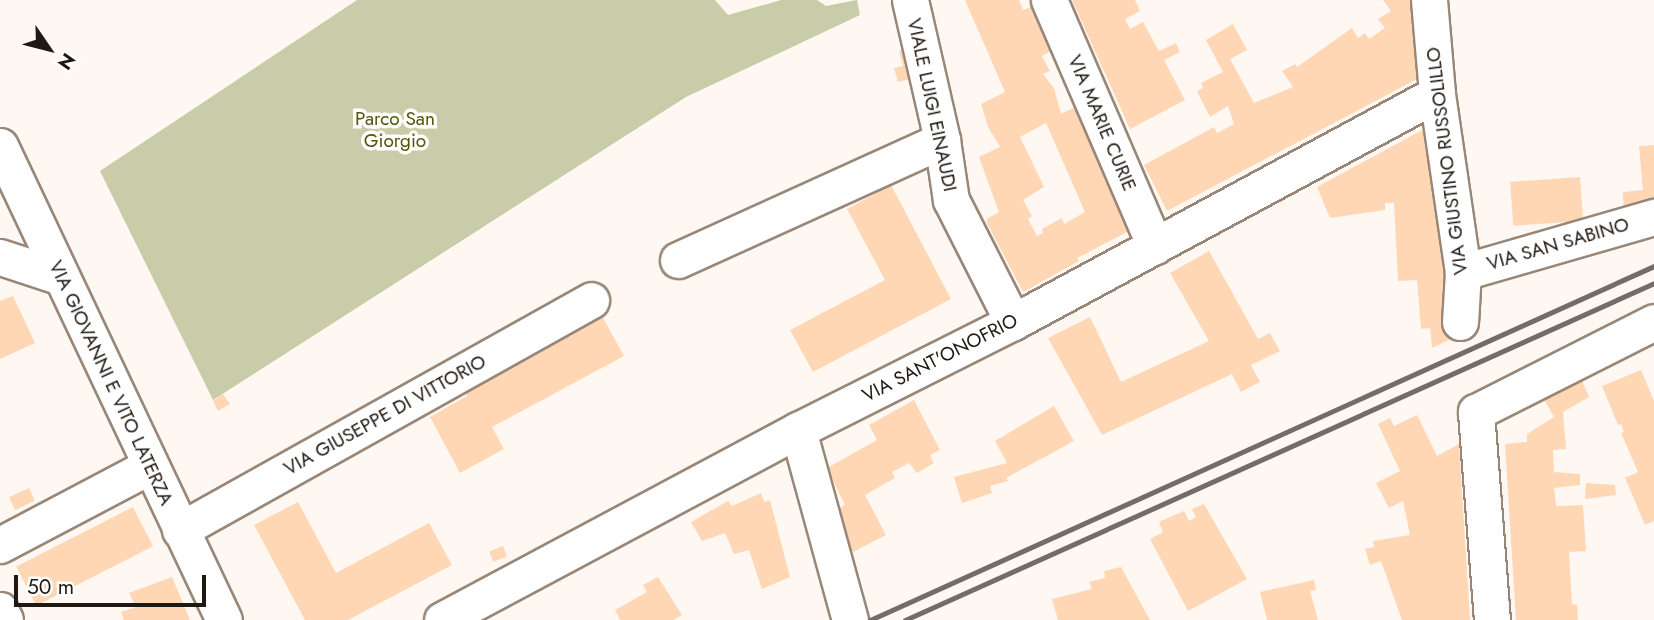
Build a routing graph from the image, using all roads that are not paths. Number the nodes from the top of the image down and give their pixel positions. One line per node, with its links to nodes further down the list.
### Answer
1 (910, 0): 5 (street, VIALE LUIGI EINAUDI)
2 (1049, 0): 8 (street, VIA MARIE CURIE)
3 (1429, 0): 4 (street, VIA GIUSTINO RUSSOLILLO)
4 (1437, 94): 8 (street, VIA SANT'ONOFRIO); 11 (street, VIA GIUSTINO RUSSOLILLO)
5 (942, 140): 10 (street); 15 (street, VIALE LUIGI EINAUDI)
6 (0, 146): 12 (street, VIA GIOVANNI E VITO LATERZA)
7 (1654, 216): 11 (street, VIA SAN SABINO)
8 (1155, 246): 15 (street, VIA SANT'ONOFRIO)
9 (0, 257): 12 (street)
10 (678, 260)
11 (1463, 272): 14 (street, VIA GIUSTINO RUSSOLILLO)
12 (61, 277): 18 (street, VIA GIOVANNI E VITO LATERZA)
13 (591, 300): 19 (street, VIA GIUSEPPE DI VITTORIO)
14 (1460, 322)
15 (1013, 323): 17 (street, VIA SANT'ONOFRIO)
16 (1650, 335): 26 (street)
17 (798, 430): 24 (street, VIA SANT'ONOFRIO); 25 (street)
18 (150, 466): 19 (street, VIA GIOVANNI E VITO LATERZA); 20 (street)
19 (180, 530): 23 (street, VIA GIOVANNI E VITO LATERZA)
20 (0, 545)
21 (0, 610): 22 (street)
22 (5, 620)
23 (224, 620)
24 (442, 620)
25 (850, 620)
26 (1492, 620)

